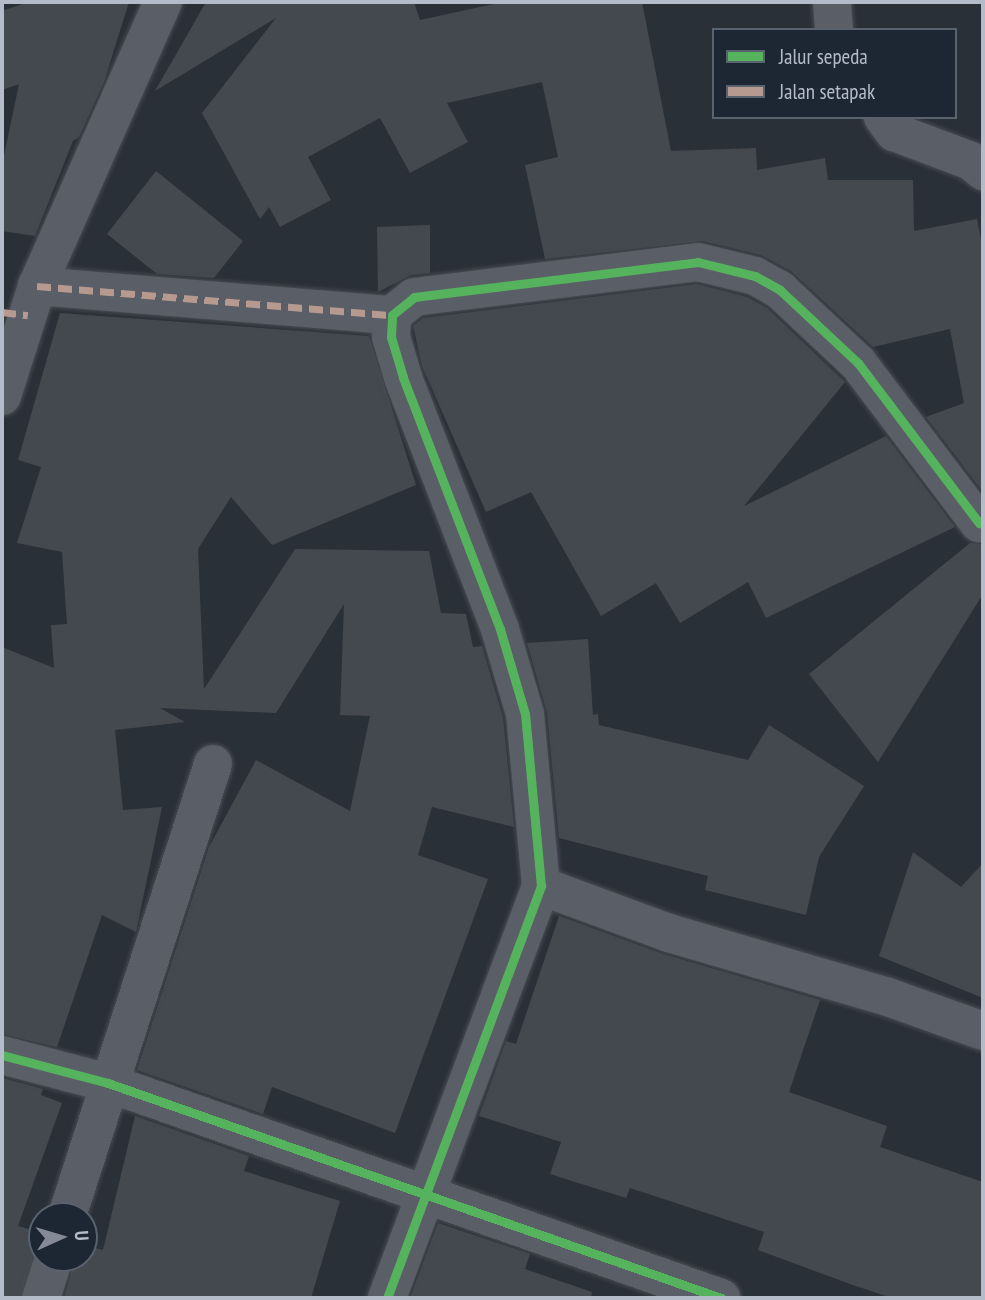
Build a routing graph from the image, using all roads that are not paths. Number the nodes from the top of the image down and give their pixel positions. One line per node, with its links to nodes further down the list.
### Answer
1 (163, 2): 6 (street)
2 (832, 2): 3 (street)
3 (834, 28)
4 (884, 119): 5 (street)
5 (983, 171)
6 (22, 304): 7 (street); 8 (street)
7 (392, 315): 9 (street); 11 (street)
8 (2, 397)
9 (979, 523)
10 (213, 764): 14 (street)
11 (541, 886): 12 (street); 15 (street)
12 (983, 1031)
13 (2, 1055): 14 (street)
14 (108, 1083): 15 (street); 16 (street)
15 (426, 1198): 19 (street); 20 (street)
16 (71, 1202)
17 (49, 1272): 18 (street)
18 (41, 1298)
19 (387, 1298)
20 (721, 1298)

